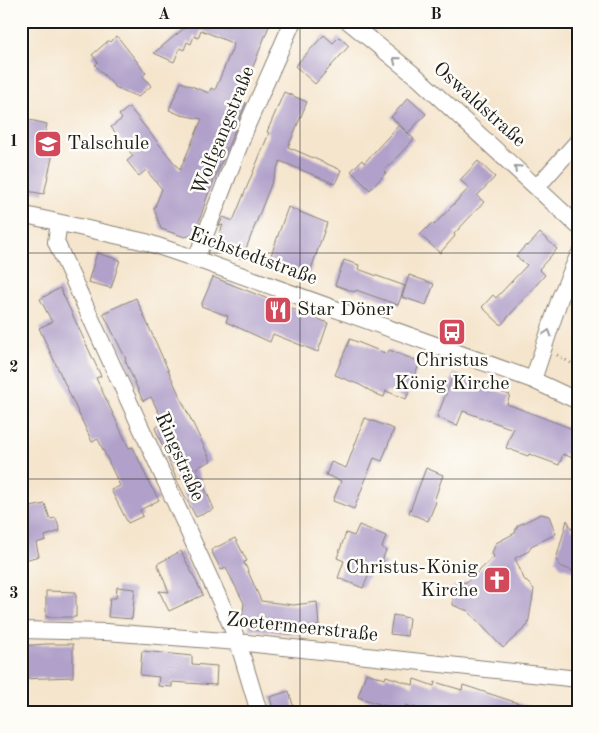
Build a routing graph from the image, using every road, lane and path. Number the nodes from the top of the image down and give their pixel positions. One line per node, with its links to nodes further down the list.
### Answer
1 (293, 21): 9 (street, Wolfgangstraße)
2 (348, 21): 4 (street, Oswaldstraße, one-way to 2)
3 (578, 140): 4 (street)
4 (537, 187): 7 (street, Oswaldstraße)
5 (21, 214): 6 (street, Eichstedtstraße)
6 (59, 223): 9 (street, Eichstedtstraße); 15 (street, Ringstraße)
7 (578, 226)
8 (578, 256): 10 (street, one-way to 8)
9 (196, 259): 12 (street, Eichstedtstraße)
10 (544, 347): 11 (path); 12 (street)
11 (578, 367)
12 (533, 380): 13 (street, Eichstedtstraße)
13 (578, 401)
14 (21, 630): 15 (street, Zoetermeerstraße)
15 (238, 642): 16 (street, Zoetermeerstraße); 17 (street, Ringstraße)
16 (578, 679)
17 (259, 712)

